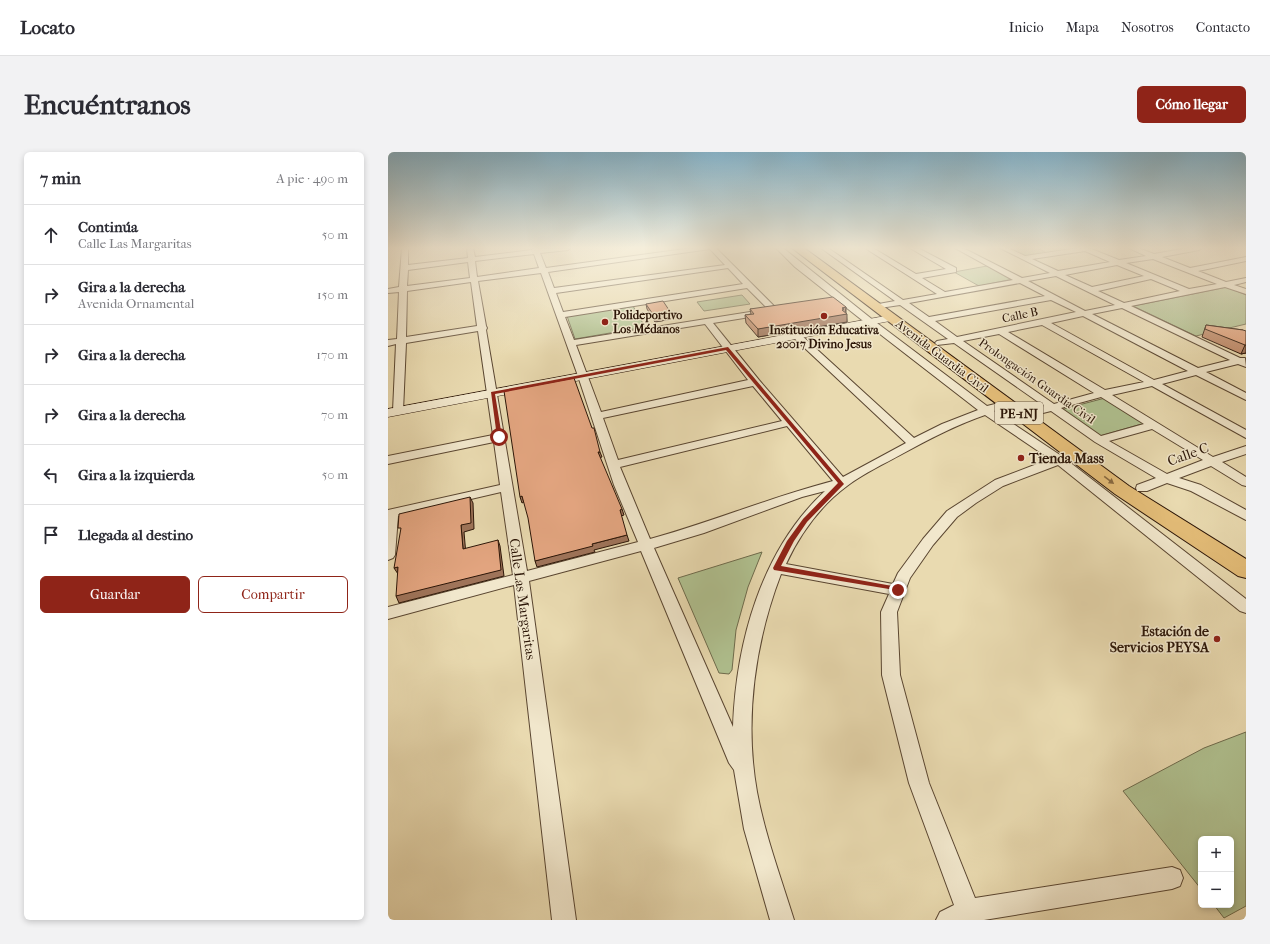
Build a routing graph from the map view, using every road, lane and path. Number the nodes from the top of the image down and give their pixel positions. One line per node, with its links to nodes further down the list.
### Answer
1 (403, 284): 18 (street)
2 (440, 284): 18 (street)
3 (475, 284): 33 (street, Calle Las Margaritas)
4 (549, 284): 21 (street)
5 (603, 284): 21 (street)
6 (749, 284): 29 (street); 31 (street)
7 (819, 284): 27 (street)
8 (847, 284): 27 (highway, Avenida Guardia Civil / PE-1NJ)
9 (852, 284): 27 (highway, Avenida Guardia Civil / PE-1NJ)
10 (859, 284): 27 (street, Prolongación Guardia Civil)
11 (926, 284): 24 (street)
12 (998, 284): 24 (street)
13 (1026, 284): 25 (street)
14 (1078, 284): 19 (street)
15 (1119, 284): 19 (street)
16 (1168, 284): 22 (street)
17 (1227, 284): 22 (street, Calle B); 23 (street)
18 (403, 289): 20 (street); 36 (street)
19 (1090, 290): 26 (street)
20 (388, 291)
21 (552, 291): 29 (street)
22 (1188, 292): 26 (street, Calle B)
23 (1246, 292)
24 (943, 294): 27 (street)
25 (1052, 297): 28 (street); 30 (street)
26 (1124, 306): 28 (street, Calle B); 41 (street)
27 (885, 311): 30 (street, Prolongación Guardia Civil); 35 (street); 37 (highway, Avenida Guardia Civil / PE-1NJ); 51 (highway, Avenida Guardia Civil / PE-1NJ); 53 (street)
28 (1084, 314): 32 (street, Calle B); 43 (street)
29 (560, 315): 38 (street)
30 (927, 320): 37 (street, Prolongación Guardia Civil)
31 (707, 321): 38 (street); 40 (street)
32 (1044, 322): 34 (street, Calle B); 47 (street)
33 (483, 328): 36 (street); 48 (street, Calle Las Margaritas)
34 (1001, 331): 37 (street, Calle B); 49 (street)
35 (797, 336): 40 (street); 62 (street)
36 (401, 341): 39 (street); 42 (street)
37 (948, 342): 52 (street, Prolongación Guardia Civil); 55 (highway, Avenida Guardia Civil / PE-1NJ)
38 (571, 343): 45 (street)
39 (388, 344)
40 (728, 348): 45 (street); 46 (street)
41 (1244, 361): 43 (street)
42 (399, 372): 44 (street); 54 (street)
43 (1197, 372): 47 (street); 50 (street)
44 (388, 374)
45 (583, 376): 48 (street); 56 (street)
46 (755, 382): 56 (street); 57 (street)
47 (1153, 383): 49 (street); 59 (street)
48 (492, 393): 54 (street); 60 (street, Calle Las Margaritas)
49 (1102, 394): 52 (street); 58 (street)
50 (1246, 397)
51 (1007, 404): 53 (street); 79 (highway, Avenida Guardia Civil / PE-1NJ, one-way to 79)
52 (1051, 408): 55 (street); 61 (street, Prolongación Guardia Civil)
53 (985, 410): 62 (street); 65 (street)
54 (393, 412)
55 (1035, 412): 72 (highway, Avenida Guardia Civil / PE-1NJ)
56 (596, 416): 67 (street)
57 (790, 422): 67 (street); 70 (street)
58 (1153, 424): 61 (street); 66 (street)
59 (1246, 435)
60 (499, 437): 64 (street); 71 (street, Calle Las Margaritas)
61 (1099, 440): 68 (street, Prolongación Guardia Civil)
62 (913, 443): 70 (street)
63 (1246, 450): 66 (street, Calle C)
64 (388, 460)
65 (1059, 460): 81 (street); 82 (street)
66 (1212, 461): 68 (street, Calle C); 69 (street)
67 (613, 465): 75 (street)
68 (1166, 478): 72 (street, Calle C); 74 (street, Prolongación Guardia Civil)
69 (1246, 482)
70 (841, 484): 75 (street); 78 (street)
71 (507, 487): 73 (street); 80 (street, Calle Las Margaritas)
72 (1142, 488): 77 (highway, Avenida Guardia Civil / PE-1NJ)
73 (390, 514): 76 (street)
74 (1246, 516)
75 (646, 545): 80 (street); 84 (street)
76 (388, 555)
77 (1246, 566)
78 (777, 568): 81 (street); 84 (street)
79 (1246, 570)
80 (521, 578): 83 (street); 87 (street, Calle Las Margaritas)
81 (898, 590): 86 (street)
82 (1246, 607)
83 (388, 613)
84 (744, 774): 88 (street)
85 (1172, 878): 86 (street)
86 (958, 916)
87 (564, 920)
88 (782, 920)

